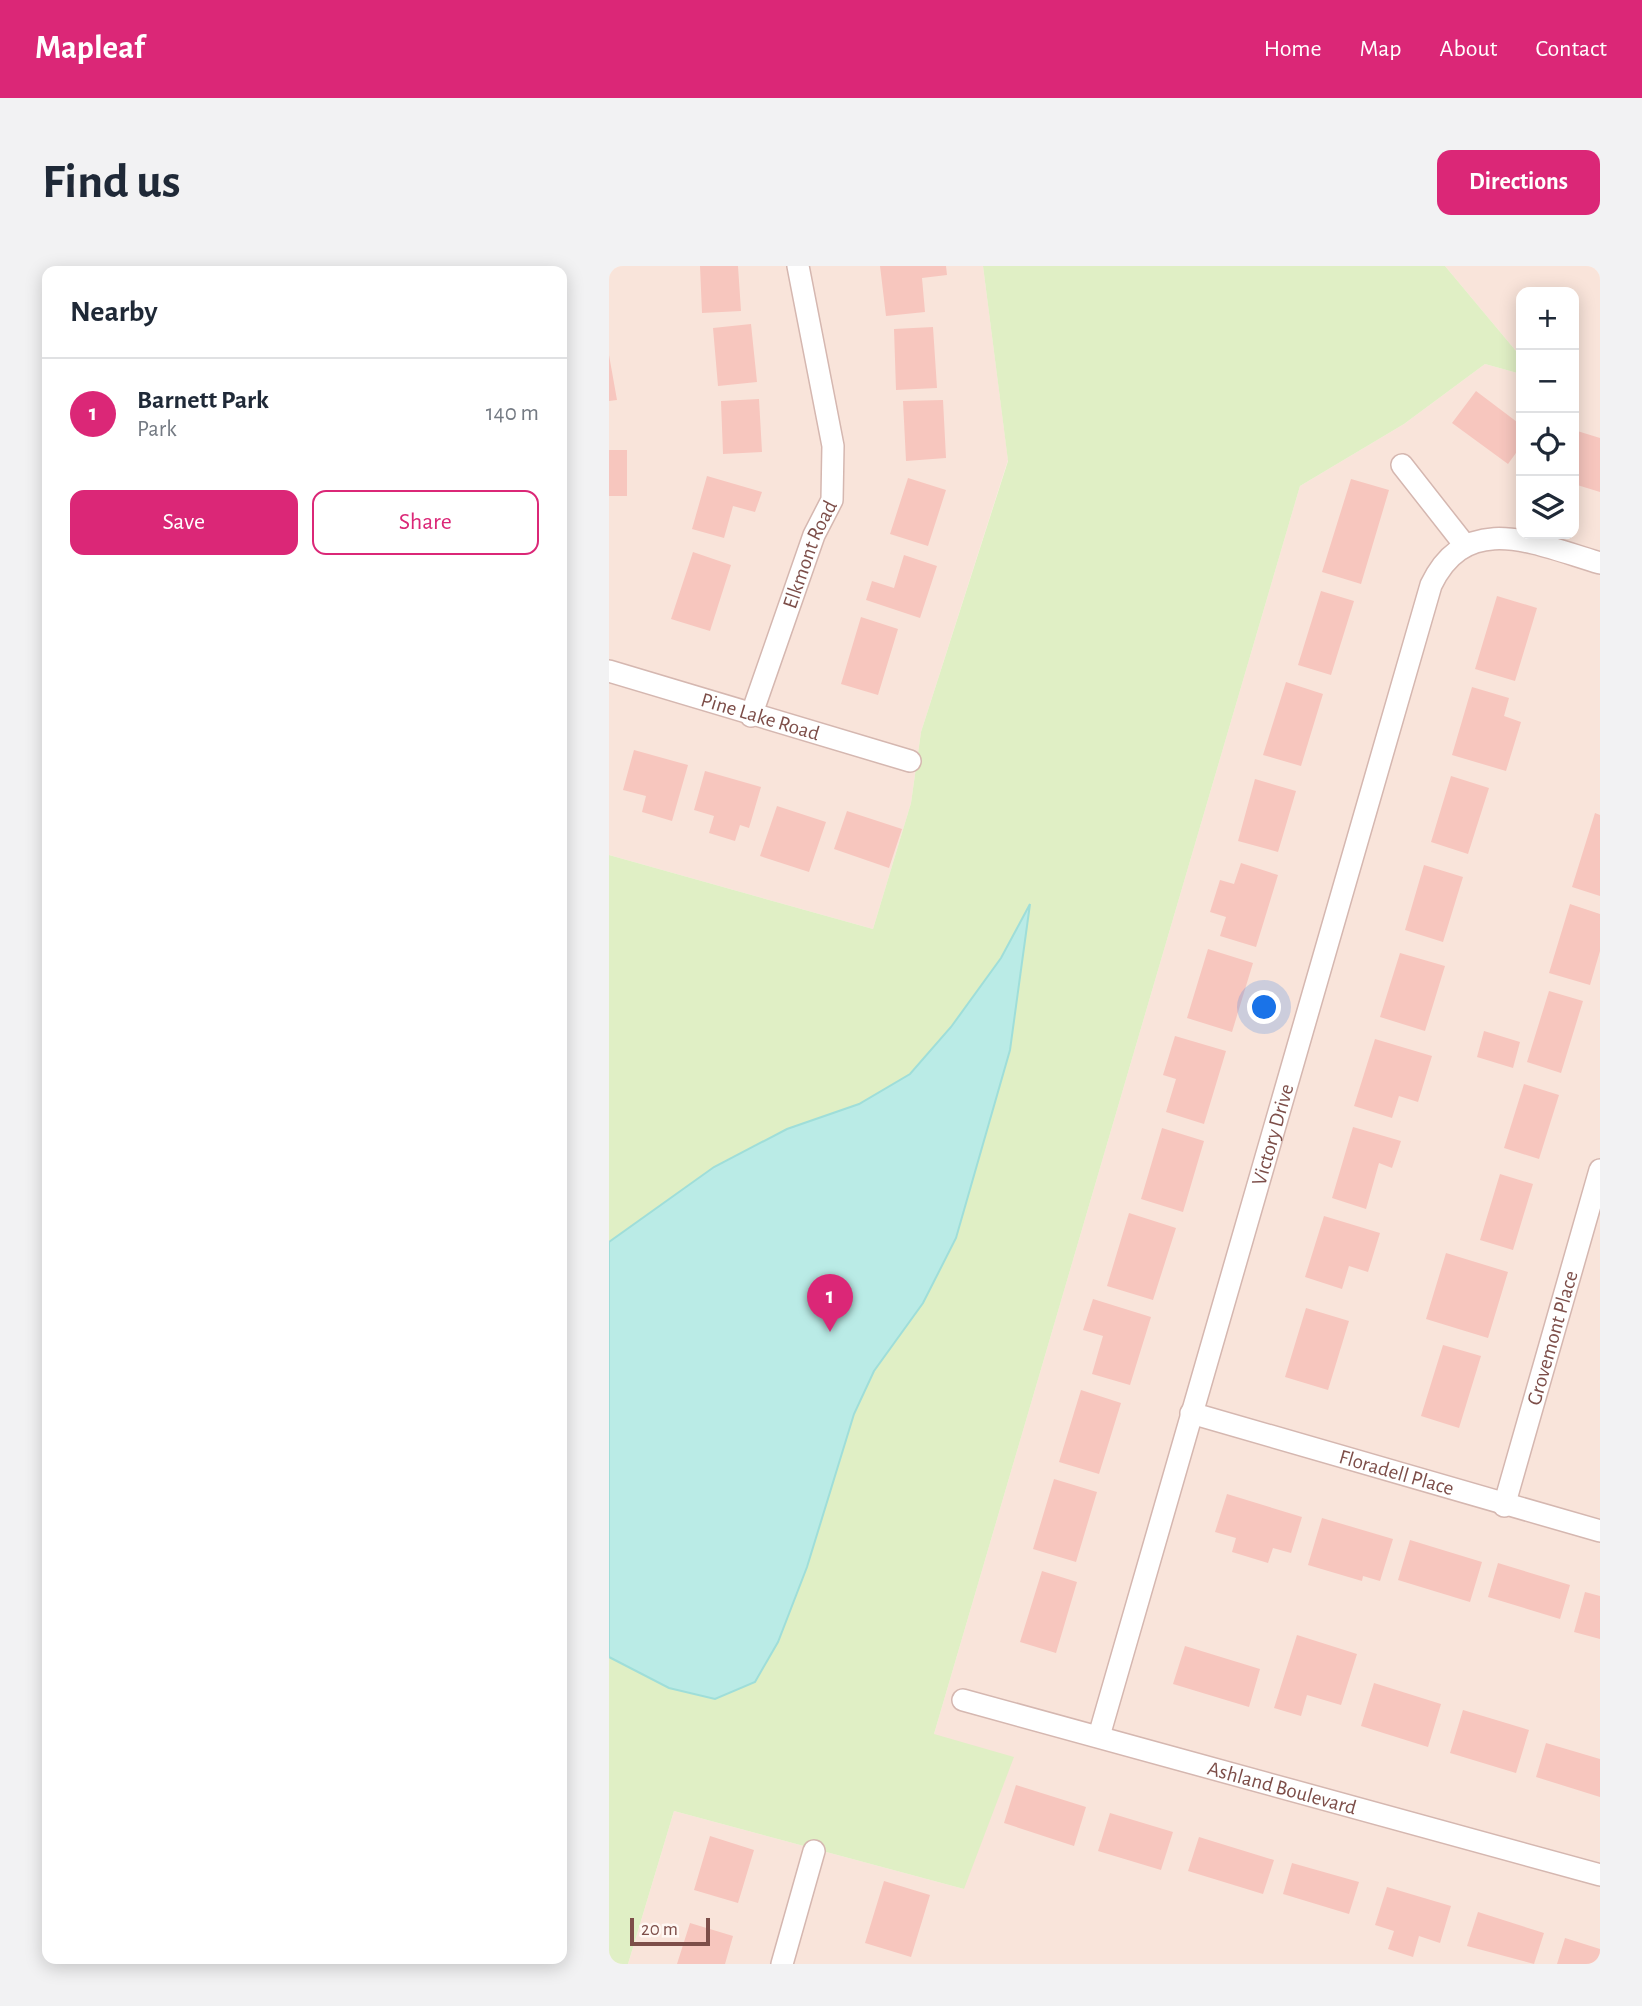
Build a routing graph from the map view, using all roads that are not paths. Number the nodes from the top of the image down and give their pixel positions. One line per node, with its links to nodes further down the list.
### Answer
1 (798, 266): 6 (street, Elkmont Road)
2 (1402, 465): 3 (street)
3 (1464, 544): 4 (street); 9 (street, Victory Drive)
4 (1600, 563)
5 (609, 671): 6 (street, Pine Lake Road)
6 (751, 716): 7 (street, Pine Lake Road)
7 (910, 761)
8 (1600, 1170): 10 (street, Grovemont Place)
9 (1191, 1413): 10 (street, Floradell Place); 13 (street, Victory Drive)
10 (1504, 1506): 11 (street, Floradell Place)
11 (1600, 1531)
12 (963, 1700): 13 (street, Ashland Boulevard)
13 (1099, 1735): 15 (street, Ashland Boulevard)
14 (814, 1851): 16 (street)
15 (1600, 1875)
16 (782, 1964)

